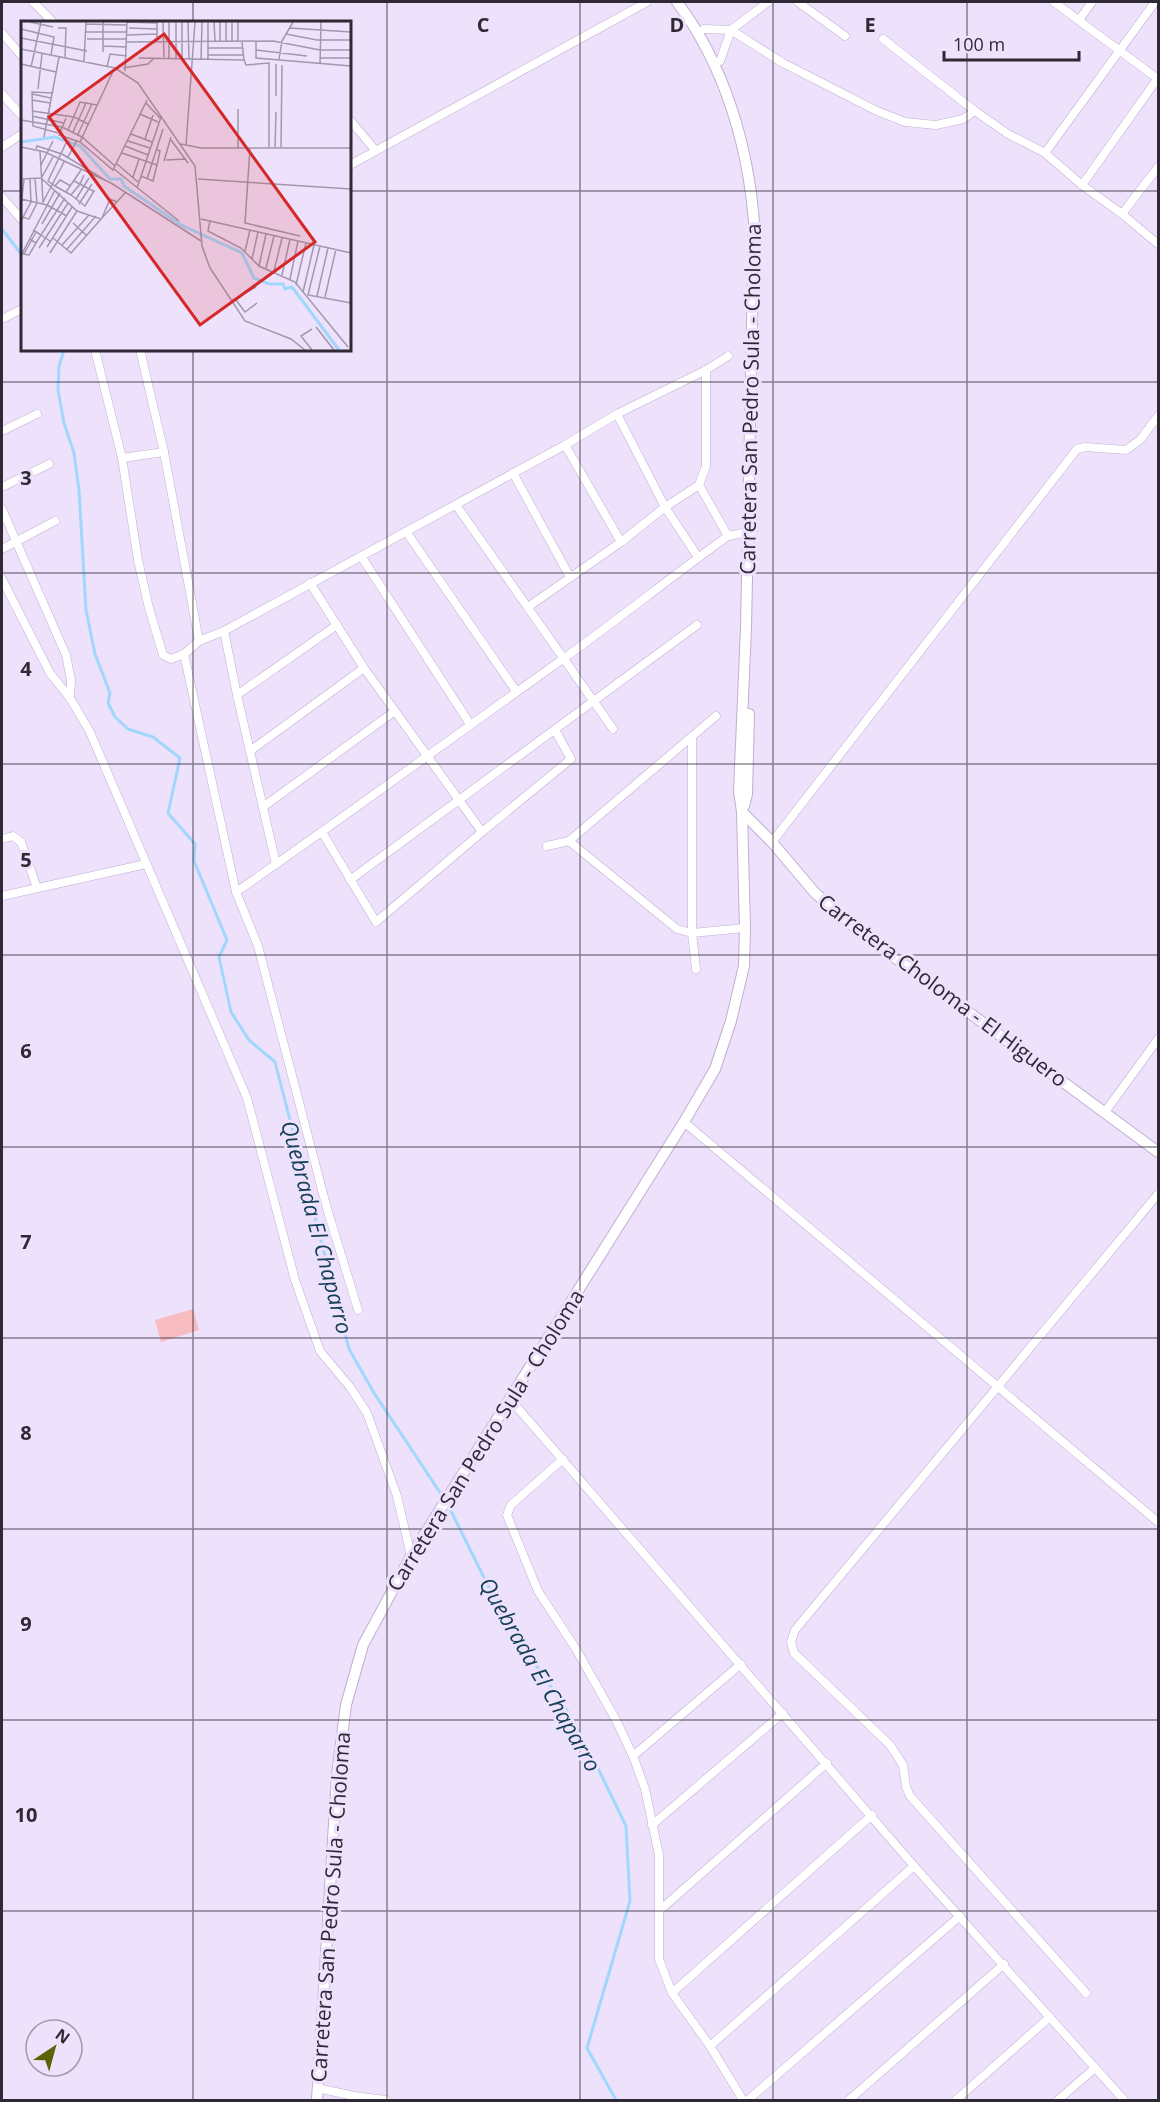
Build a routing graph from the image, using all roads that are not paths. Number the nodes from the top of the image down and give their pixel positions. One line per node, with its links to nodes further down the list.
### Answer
1 (33, 2): 11 (street)
2 (647, 2): 27 (street)
3 (677, 2): 57 (main road, Carretera San Pedro Sula - Choloma)
4 (685, 2): 12 (main road, Carretera San Pedro Sula - Choloma)
5 (768, 2): 13 (street)
6 (798, 2): 15 (street)
7 (1054, 2): 10 (street)
8 (1092, 2): 10 (street)
9 (1155, 2): 17 (street)
10 (1079, 20): 17 (street)
11 (52, 21)
12 (704, 29): 13 (street); 19 (main road, Carretera San Pedro Sula - Choloma)
13 (731, 30): 19 (street); 22 (street)
14 (2, 33): 18 (street)
15 (845, 36)
16 (882, 39): 22 (street)
17 (1120, 50): 20 (street); 28 (street)
18 (21, 55)
19 (720, 60): 57 (main road, Carretera San Pedro Sula - Choloma)
20 (1158, 78): 31 (street)
21 (2, 93): 23 (street)
22 (975, 111): 28 (street)
23 (21, 115)
24 (351, 121): 27 (street)
25 (21, 135): 26 (street)
26 (2, 147)
27 (375, 150): 29 (street)
28 (1045, 153): 31 (street)
29 (351, 164)
30 (1158, 167): 33 (street)
31 (1082, 185): 33 (street)
32 (2, 197): 34 (street)
33 (1122, 214): 35 (street)
34 (21, 219)
35 (1158, 244)
36 (21, 309): 37 (street)
37 (2, 318)
38 (95, 351): 48 (street)
39 (140, 351): 47 (street)
40 (728, 356): 41 (street)
41 (706, 370): 43 (street); 51 (street)
42 (37, 414): 45 (street)
43 (617, 414): 46 (street); 54 (street)
44 (1158, 416): 95 (street)
45 (2, 431)
46 (565, 446): 50 (street); 61 (street)
47 (164, 452): 48 (street); 72 (street)
48 (122, 458): 73 (street)
49 (49, 464): 52 (street)
50 (513, 474): 53 (street); 65 (street)
51 (699, 485): 54 (street); 59 (street)
52 (2, 487)
53 (456, 505): 58 (street); 68 (street)
54 (665, 507): 61 (street); 64 (street)
55 (2, 509): 60 (street)
56 (55, 521): 60 (street)
57 (750, 531): 59 (street); 90 (main road, Carretera San Pedro Sula - Choloma)
58 (407, 533): 63 (street); 76 (street)
59 (728, 536): 64 (street)
60 (17, 541): 62 (street); 78 (street)
61 (621, 542): 65 (street)
62 (2, 549)
63 (361, 556): 67 (street); 82 (street)
64 (698, 557): 74 (street)
65 (570, 577): 68 (street)
66 (2, 579): 78 (street)
67 (310, 583): 69 (street); 71 (street)
68 (528, 607): 74 (street)
69 (337, 625): 75 (street); 77 (street)
70 (697, 626): 79 (street)
71 (224, 631): 72 (street); 77 (street)
72 (199, 641): 73 (street)
73 (184, 654): 101 (street)
74 (564, 658): 76 (street); 79 (street)
75 (364, 668): 80 (street); 86 (street)
76 (516, 691): 82 (street)
77 (237, 695): 86 (street)
78 (70, 698): 97 (street)
79 (594, 701): 83 (street); 84 (street)
80 (395, 711): 87 (street); 89 (street)
81 (716, 716): 85 (street)
82 (470, 724): 87 (street)
83 (613, 729)
84 (555, 730): 88 (street); 92 (street)
85 (692, 737): 94 (street); 104 (street)
86 (250, 751): 89 (street)
87 (427, 755): 88 (street); 91 (street)
88 (458, 799): 92 (street); 99 (street)
89 (262, 807): 98 (street)
90 (742, 812): 95 (main road, Carretera Choloma - El Higuero); 103 (main road, Carretera San Pedro Sula - Choloma)
91 (322, 832): 98 (street); 99 (street)
92 (482, 832): 99 (street)
93 (2, 839): 100 (street)
94 (569, 841): 96 (street); 104 (street)
95 (772, 842): 107 (main road, Carretera Choloma - El Higuero)
96 (548, 846)
97 (146, 864): 100 (street); 116 (street)
98 (276, 864): 101 (street)
99 (350, 880)
100 (37, 888): 102 (street)
101 (236, 892): 111 (street)
102 (2, 896)
103 (745, 928): 104 (street); 108 (main road, Carretera San Pedro Sula - Choloma)
104 (692, 933): 105 (street)
105 (696, 969)
106 (1158, 1039): 107 (street)
107 (1105, 1112): 109 (main road, Carretera Choloma - El Higuero)
108 (684, 1122): 112 (street); 113 (main road, Carretera San Pedro Sula - Choloma)
109 (1158, 1152)
110 (1158, 1194): 112 (street)
111 (358, 1310)
112 (997, 1388): 115 (street); 128 (street)
113 (510, 1399): 114 (street); 116 (main road, Carretera San Pedro Sula - Choloma)
114 (563, 1459): 117 (street); 119 (street)
115 (1158, 1521)
116 (411, 1556): 132 (main road, Carretera San Pedro Sula - Choloma)
117 (741, 1664): 118 (street); 119 (street)
118 (783, 1713): 120 (street); 122 (street)
119 (633, 1756): 122 (street)
120 (827, 1763): 121 (street); 124 (street)
121 (872, 1815): 123 (street); 127 (street)
122 (652, 1825): 124 (street)
123 (914, 1866): 125 (street); 130 (street)
124 (660, 1910): 127 (street)
125 (960, 1916): 126 (street); 137 (street)
126 (1004, 1964): 129 (street); 138 (street)
127 (672, 1993): 130 (street)
128 (1086, 1993)
129 (1050, 2017): 131 (street); 139 (street)
130 (710, 2046): 136 (street)
131 (1095, 2068): 140 (street); 141 (street)
132 (317, 2088): 133 (street); 134 (main road, Carretera San Pedro Sula - Choloma)
133 (355, 2098): 135 (street)
134 (316, 2100)
135 (386, 2100)
136 (743, 2100)
137 (748, 2100)
138 (849, 2100)
139 (956, 2100)
140 (1058, 2100)
141 (1124, 2100)

